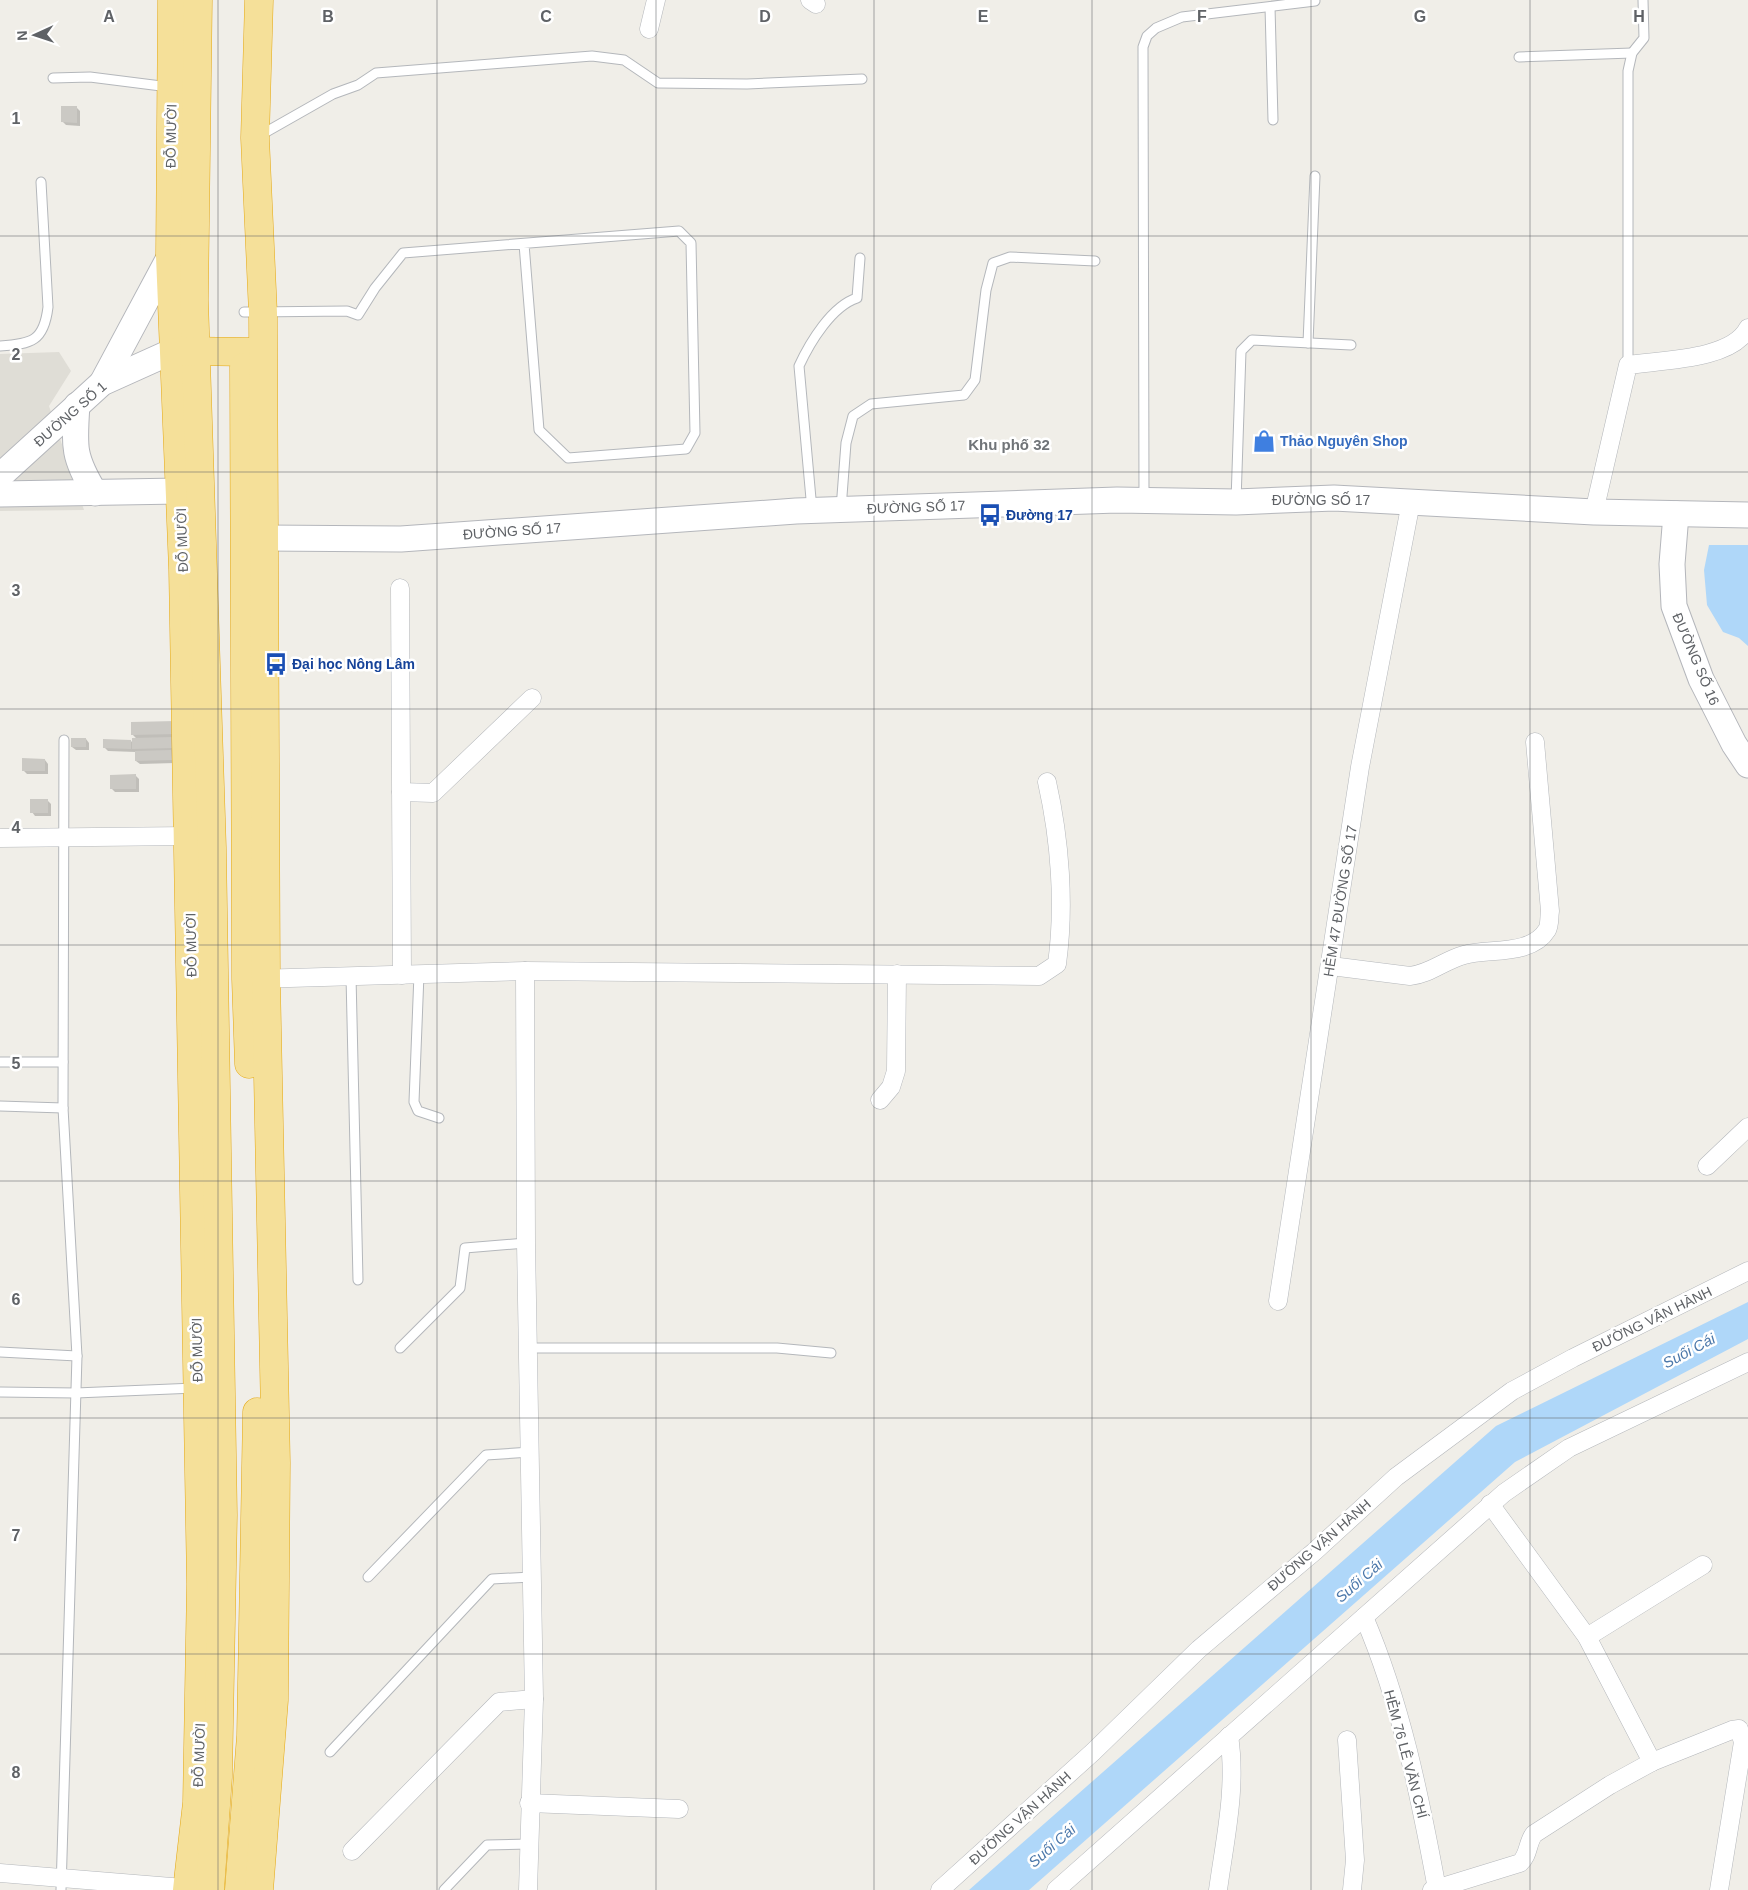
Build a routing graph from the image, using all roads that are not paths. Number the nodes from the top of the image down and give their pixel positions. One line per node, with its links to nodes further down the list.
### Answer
1 (172, 0): 14 (highway, ĐỖ MƯỜI)
2 (198, 0): 28 (highway, ĐỖ MƯỜI)
3 (241, 0): 23 (highway)
4 (259, 0): 16 (highway)
5 (656, 0): 9 (street)
6 (1643, 0): 10 (lane)
7 (1315, 2): 8 (lane)
8 (1270, 7): 15 (lane); 38 (lane)
9 (649, 29)
10 (1632, 53): 11 (lane); 30 (lane)
11 (1519, 57)
12 (53, 78): 14 (lane)
13 (862, 79): 16 (lane)
14 (172, 88): 20 (highway, ĐỖ MƯỜI)
15 (1273, 120)
16 (255, 138): 23 (highway)
17 (1315, 176): 25 (lane)
18 (41, 182): 26 (lane)
19 (524, 244): 19 (lane); 23 (lane)
20 (170, 256): 28 (highway, ĐỖ MƯỜI); 31 (street)
21 (860, 258): 42 (lane)
22 (1095, 262): 41 (lane)
23 (253, 312): 29 (highway)
24 (1748, 328): 30 (street)
25 (1308, 343): 27 (lane); 39 (lane)
26 (0, 346)
27 (1351, 346)
28 (185, 351): 29 (highway); 31 (street, ĐƯỜNG SỐ 1); 34 (highway, ĐỖ MƯỜI)
29 (253, 352): 35 (highway)
30 (1628, 365): 43 (street)
31 (102, 384): 32 (street, ĐƯỜNG SỐ 1)
32 (78, 406): 33 (street, ĐƯỜNG SỐ 1); 36 (street)
33 (0, 476)
34 (182, 491): 35 (highway); 36 (street); 47 (highway, ĐỖ MƯỜI); 47 (street)
35 (254, 491): 46 (highway)
36 (95, 493): 37 (street)
37 (0, 494)
38 (1144, 501): 39 (street, ĐƯỜNG SỐ 17); 41 (street, ĐƯỜNG SỐ 17)
39 (1236, 502): 40 (street, ĐƯỜNG SỐ 17)
40 (1411, 502): 43 (street, ĐƯỜNG SỐ 17); 58 (street, HẺM 47 ĐƯỜNG SỐ 17)
41 (841, 509): 42 (street, ĐƯỜNG SỐ 17)
42 (812, 510): 46 (street, ĐƯỜNG SỐ 17)
43 (1594, 512): 44 (street, ĐƯỜNG SỐ 17)
44 (1676, 514): 45 (street, ĐƯỜNG SỐ 17); 52 (street, ĐƯỜNG SỐ 16)
45 (1748, 515)
46 (255, 539): 47 (highway); 63 (highway)
47 (192, 540): 55 (highway, ĐỖ MƯỜI); 82 (highway, ĐỖ MƯỜI)
48 (400, 588): 54 (street)
49 (532, 698): 54 (street)
50 (64, 740): 56 (lane)
51 (1535, 742): 58 (street)
52 (1748, 765)
53 (1047, 782): 60 (street)
54 (401, 792): 61 (street)
55 (189, 836): 56 (street); 82 (highway, ĐỖ MƯỜI)
56 (64, 837): 57 (street); 65 (lane)
57 (0, 838)
58 (1331, 966): 75 (street, HẺM 47 ĐƯỜNG SỐ 17)
59 (525, 971): 60 (street); 61 (street); 72 (street)
60 (897, 974): 66 (street)
61 (411, 975): 62 (street); 69 (lane)
62 (351, 976): 63 (street); 74 (lane)
63 (256, 979): 105 (highway); 106 (highway)
64 (0, 1062): 65 (lane)
65 (63, 1062): 68 (lane)
66 (880, 1100)
67 (0, 1106): 68 (lane)
68 (63, 1108): 80 (lane)
69 (439, 1118)
70 (1748, 1128): 71 (street)
71 (1707, 1166)
72 (526, 1243): 76 (lane); 77 (street)
73 (1748, 1271): 109 (street, ĐƯỜNG VẬN HÀNH)
74 (358, 1280)
75 (1278, 1301)
76 (400, 1348)
77 (528, 1348): 79 (lane); 85 (street)
78 (0, 1352): 80 (lane)
79 (830, 1353)
80 (77, 1356): 84 (lane)
81 (1748, 1362): 86 (street)
82 (210, 1388): 84 (lane); 103 (highway, ĐỖ MƯỜI)
83 (0, 1392): 84 (lane)
84 (76, 1393): 102 (lane)
85 (531, 1452): 88 (lane); 89 (street)
86 (1490, 1504): 90 (street); 91 (street)
87 (1703, 1565): 91 (street)
88 (368, 1577)
89 (532, 1577): 92 (street); 95 (lane)
90 (1364, 1617): 93 (street); 104 (street, HẺM 76 LÊ VĂN CHÍ)
91 (1587, 1637): 96 (street)
92 (534, 1699): 97 (street); 100 (street)
93 (1229, 1736): 110 (street); 111 (street)
94 (1347, 1740): 112 (street)
95 (330, 1752)
96 (1652, 1762): 104 (street); 113 (street)
97 (529, 1803): 98 (street); 99 (street)
98 (679, 1809)
99 (529, 1844): 107 (lane); 108 (street)
100 (352, 1851)
101 (0, 1873): 102 (street)
102 (61, 1885): 103 (street)
103 (198, 1889)
104 (1435, 1889)
105 (239, 1890)
106 (259, 1890)
107 (444, 1890)
108 (528, 1890)
109 (940, 1890)
110 (1056, 1890)
111 (1218, 1890)
112 (1352, 1890)
113 (1719, 1890)

